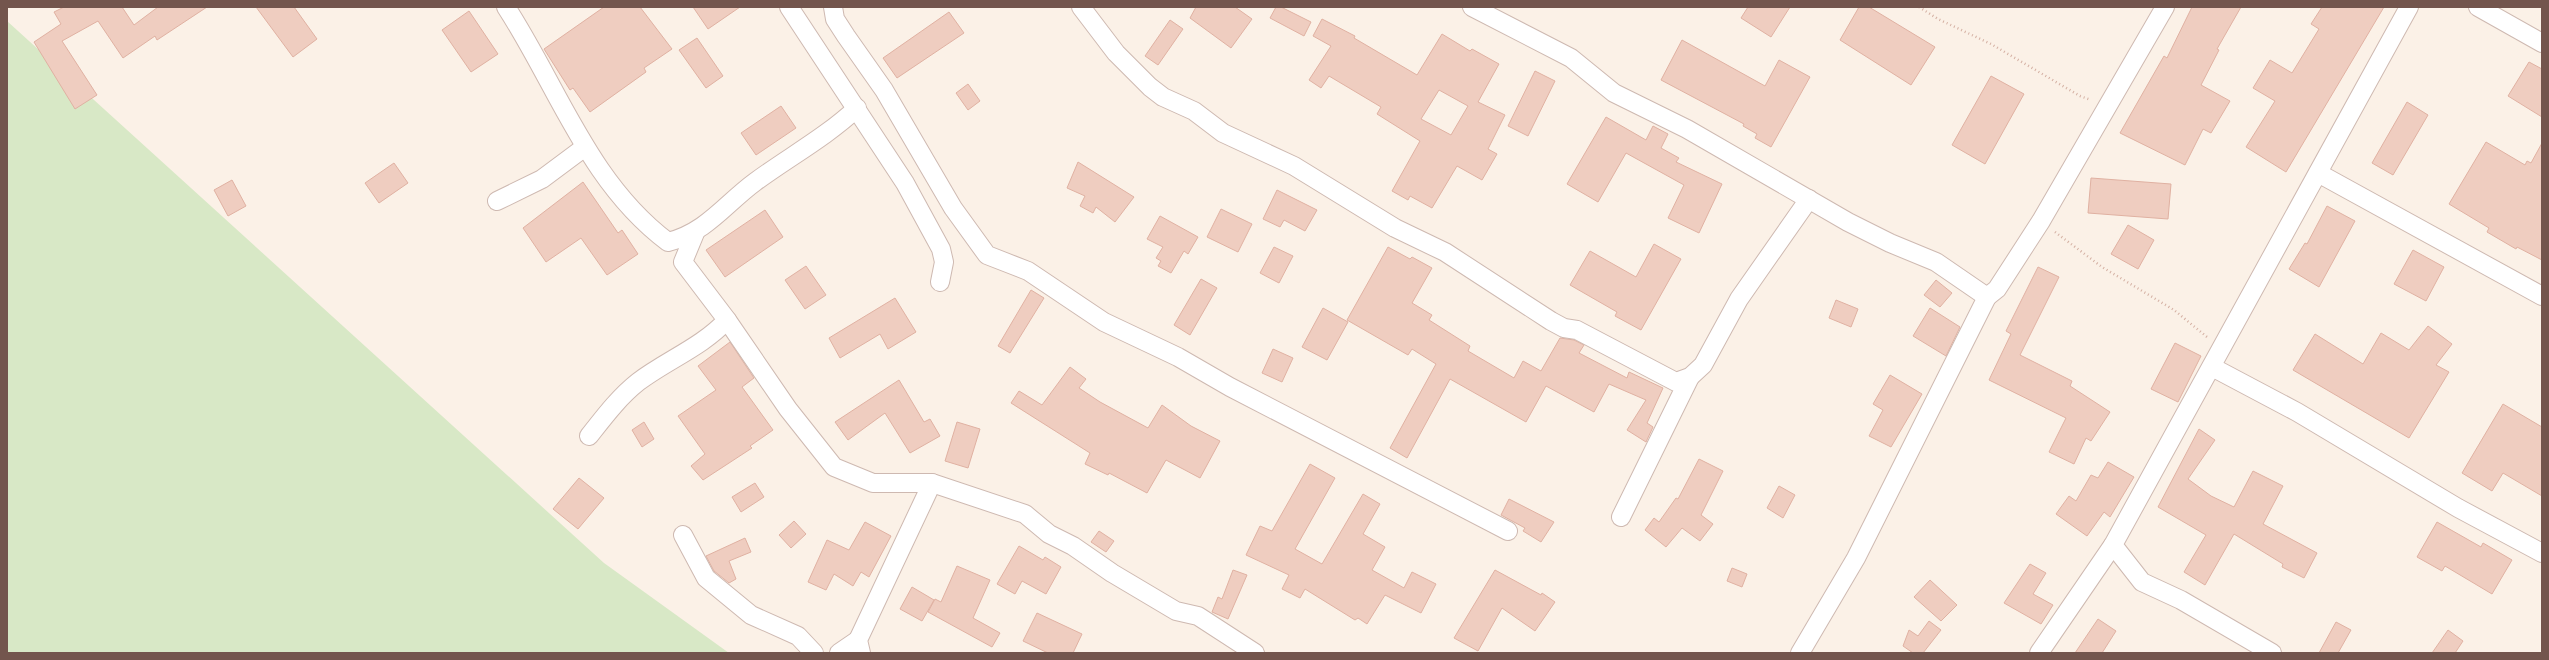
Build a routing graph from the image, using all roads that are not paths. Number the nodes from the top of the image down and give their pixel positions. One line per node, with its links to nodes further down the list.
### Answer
1 (506, 7): 11 (street)
2 (789, 7): 10 (street)
3 (833, 7): 27 (street)
4 (1081, 7): 23 (street)
5 (1472, 7): 13 (street)
6 (2165, 7): 20 (street)
7 (2409, 7): 12 (street)
8 (2478, 7): 9 (street)
9 (2542, 43)
10 (857, 108): 15 (street); 18 (street)
11 (585, 147): 14 (street); 16 (street)
12 (2318, 173): 19 (street); 22 (street)
13 (1809, 199): 20 (street); 23 (street)
14 (497, 201)
15 (695, 233): 16 (street); 17 (street)
16 (668, 242): 17 (street)
17 (683, 262): 21 (street)
18 (940, 282)
19 (2542, 296)
20 (1987, 298): 35 (street)
21 (727, 320): 24 (street); 25 (street)
22 (2212, 367): 29 (street); 30 (street)
23 (1690, 377): 26 (street)
24 (589, 436)
25 (932, 483): 31 (street); 34 (street)
26 (1621, 516)
27 (1508, 531)
28 (683, 535): 32 (street)
29 (2113, 545): 36 (street); 37 (street)
30 (2542, 553)
31 (859, 646): 33 (street)
32 (814, 653)
33 (839, 653)
34 (1255, 653)
35 (1800, 653)
36 (2039, 653)
37 (2272, 653)

